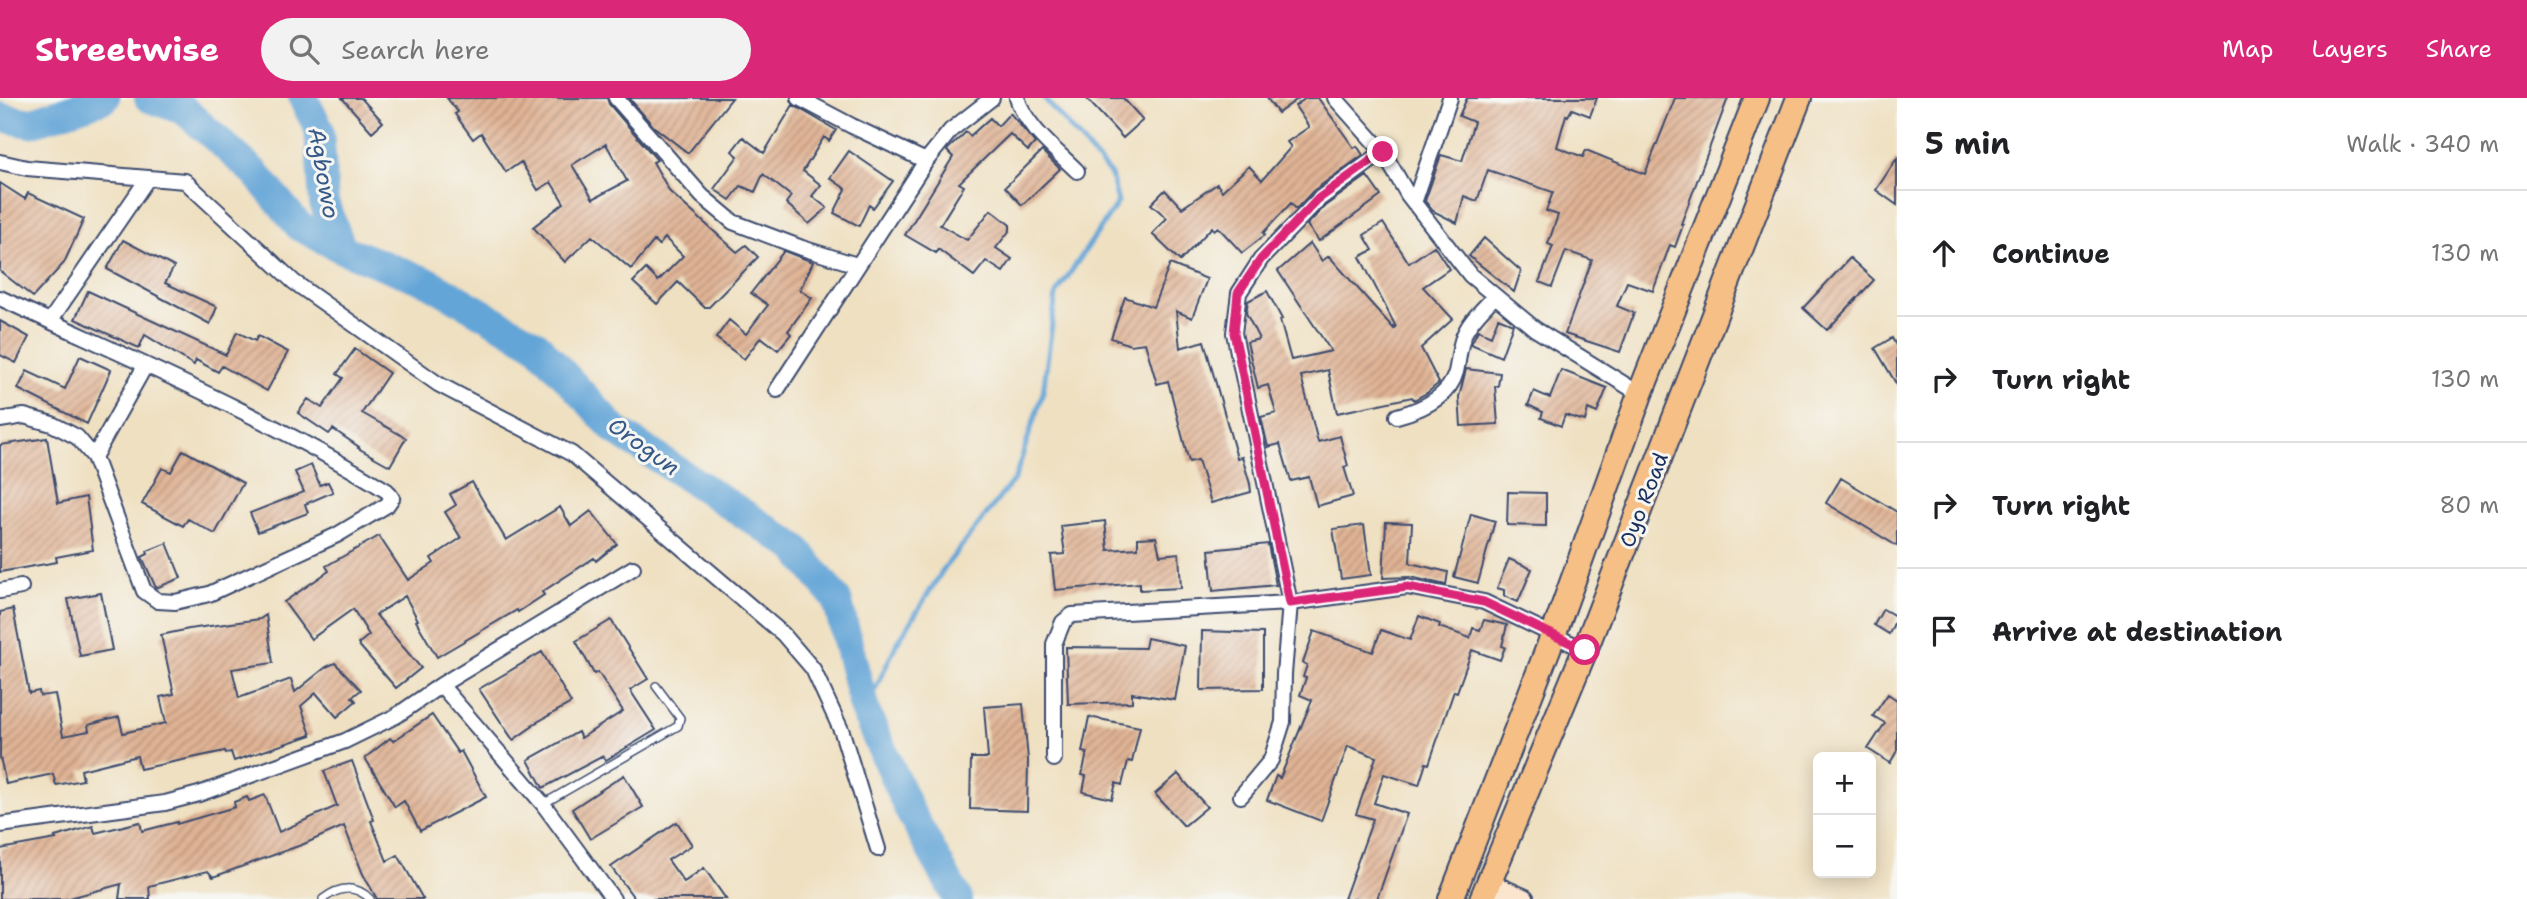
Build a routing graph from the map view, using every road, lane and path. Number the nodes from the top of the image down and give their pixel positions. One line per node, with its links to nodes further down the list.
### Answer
1 (616, 98): 15 (street)
2 (799, 98): 10 (street)
3 (992, 98): 10 (street)
4 (1017, 98): 12 (street)
5 (1336, 98): 9 (street)
6 (1450, 98): 14 (street)
7 (1757, 98): 21 (highway, Oyo Road)
8 (1799, 98): 30 (highway, Oyo Road)
9 (1383, 152): 14 (street); 28 (street)
10 (926, 161): 15 (street)
11 (0, 162): 13 (street)
12 (1077, 171)
13 (148, 178): 18 (street); 37 (street)
14 (1414, 203): 16 (street)
15 (857, 265): 20 (street)
16 (1495, 296): 21 (street); 22 (street)
17 (0, 298): 18 (street)
18 (50, 321): 19 (street)
19 (145, 366): 24 (street); 24 (street)
20 (777, 390)
21 (1640, 394): 29 (highway, Oyo Road)
22 (1396, 416)
23 (0, 420): 24 (street)
24 (93, 457)
25 (633, 568): 31 (street)
26 (21, 587): 27 (street)
27 (0, 591)
28 (1290, 603): 29 (street); 33 (street); 34 (street)
29 (1553, 636): 30 (street); 42 (highway, Oyo Road)
30 (1585, 650): 38 (highway, Oyo Road)
31 (442, 685): 35 (street); 36 (street)
32 (656, 686): 35 (lane)
33 (1054, 759)
34 (1241, 796)
35 (543, 804): 41 (street)
36 (0, 825)
37 (878, 849)
38 (1485, 891): 43 (street)
39 (323, 899): 40 (lane)
40 (370, 899)
41 (613, 899)
42 (1451, 899)
43 (1524, 899)

